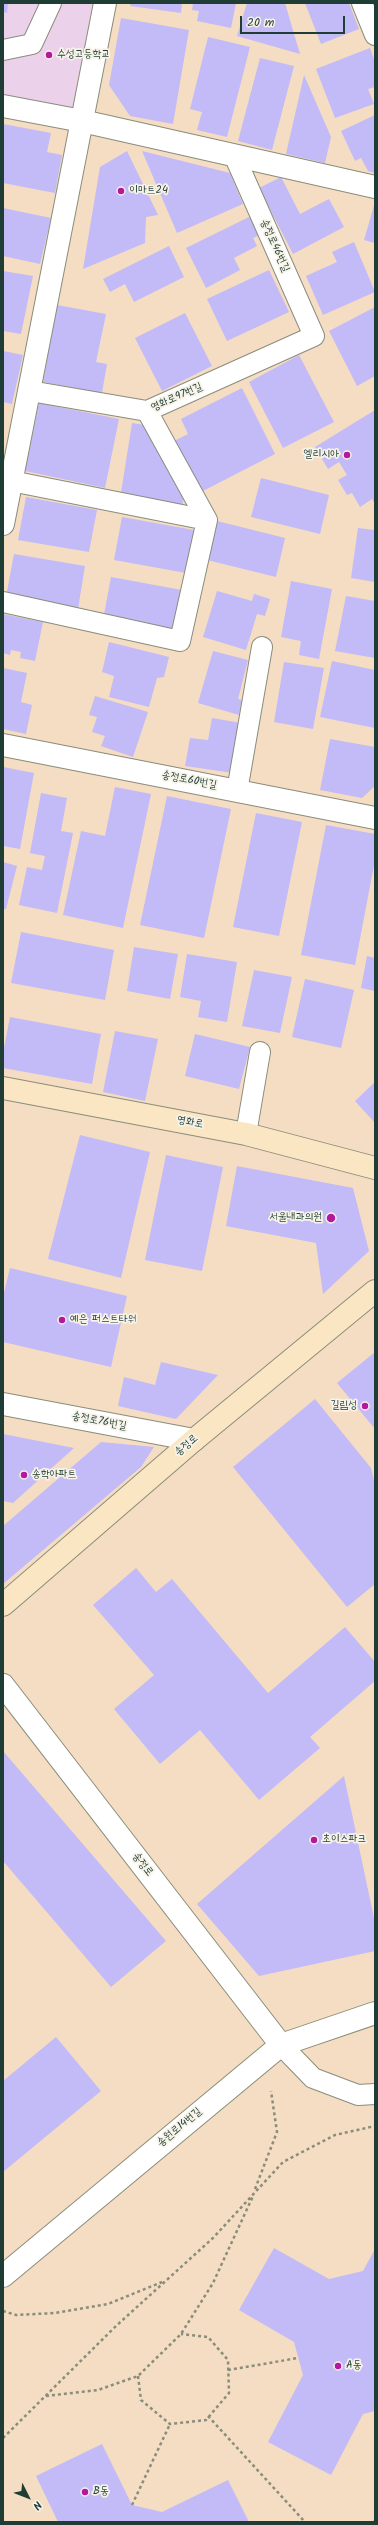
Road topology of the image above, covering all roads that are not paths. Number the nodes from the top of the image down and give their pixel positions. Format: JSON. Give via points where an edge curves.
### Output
{"nodes":[{"id":1,"x":51,"y":3,"type":"edge"},
{"id":2,"x":105,"y":3,"type":"edge"},
{"id":3,"x":362,"y":3,"type":"edge"},
{"id":4,"x":375,"y":35,"type":"edge"},
{"id":5,"x":3,"y":50,"type":"edge"},
{"id":6,"x":3,"y":106,"type":"edge"},
{"id":7,"x":82,"y":121,"type":"junction"},
{"id":8,"x":234,"y":155,"type":"junction"},
{"id":9,"x":375,"y":186,"type":"edge"},
{"id":10,"x":314,"y":336,"type":"joint"},
{"id":11,"x":30,"y":391,"type":"junction"},
{"id":12,"x":147,"y":411,"type":"junction"},
{"id":13,"x":11,"y":481,"type":"junction"},
{"id":14,"x":206,"y":520,"type":"junction"},
{"id":15,"x":3,"y":524,"type":"edge"},
{"id":16,"x":3,"y":602,"type":"edge"},
{"id":17,"x":262,"y":647,"type":"dead end"},
{"id":18,"x":3,"y":745,"type":"edge"},
{"id":19,"x":237,"y":791,"type":"junction"},
{"id":20,"x":375,"y":818,"type":"edge"},
{"id":21,"x":260,"y":1052,"type":"dead end"},
{"id":22,"x":3,"y":1088,"type":"edge"},
{"id":23,"x":246,"y":1134,"type":"junction"},
{"id":24,"x":375,"y":1168,"type":"edge"},
{"id":25,"x":375,"y":1291,"type":"edge"},
{"id":26,"x":3,"y":1404,"type":"edge"},
{"id":27,"x":194,"y":1440,"type":"junction"},
{"id":28,"x":3,"y":1605,"type":"edge"},
{"id":29,"x":3,"y":1685,"type":"edge"},
{"id":30,"x":375,"y":2013,"type":"edge"},
{"id":31,"x":281,"y":2045,"type":"junction"},
{"id":32,"x":375,"y":2094,"type":"edge"},
{"id":33,"x":3,"y":2276,"type":"edge"}],
"edges":[{"from":1,"to":5,"type":"lane","via":[[32,44]]},
{"from":2,"to":7,"type":"street"},
{"from":3,"to":4,"type":"lane"},
{"from":6,"to":7,"type":"street"},
{"from":7,"to":8,"type":"street"},
{"from":7,"to":11,"type":"street"},
{"from":8,"to":9,"type":"street"},
{"from":8,"to":10,"type":"lane","name":"송정로46번길"},
{"from":10,"to":12,"type":"lane","name":"영화로97번길"},
{"from":11,"to":12,"type":"lane","name":"영화로97번길"},
{"from":11,"to":13,"type":"street"},
{"from":12,"to":14,"type":"lane"},
{"from":13,"to":14,"type":"lane"},
{"from":13,"to":15,"type":"street"},
{"from":14,"to":16,"type":"lane","via":[[180,641]]},
{"from":17,"to":19,"type":"lane"},
{"from":18,"to":19,"type":"street","name":"송정로60번길"},
{"from":19,"to":20,"type":"street","name":"송정로60번길"},
{"from":21,"to":23,"type":"lane"},
{"from":22,"to":23,"type":"street","name":"영화로"},
{"from":23,"to":24,"type":"street","name":"영화로"},
{"from":25,"to":27,"type":"street","name":"송정로"},
{"from":26,"to":27,"type":"street","name":"송정로76번길"},
{"from":27,"to":28,"type":"street","name":"송정로"},
{"from":29,"to":31,"type":"street","name":"송정로"},
{"from":30,"to":31,"type":"street","name":"송원로14번길"},
{"from":31,"to":32,"type":"lane","via":[[313,2078],[358,2095]]},
{"from":31,"to":33,"type":"street","name":"송원로14번길"}]}
